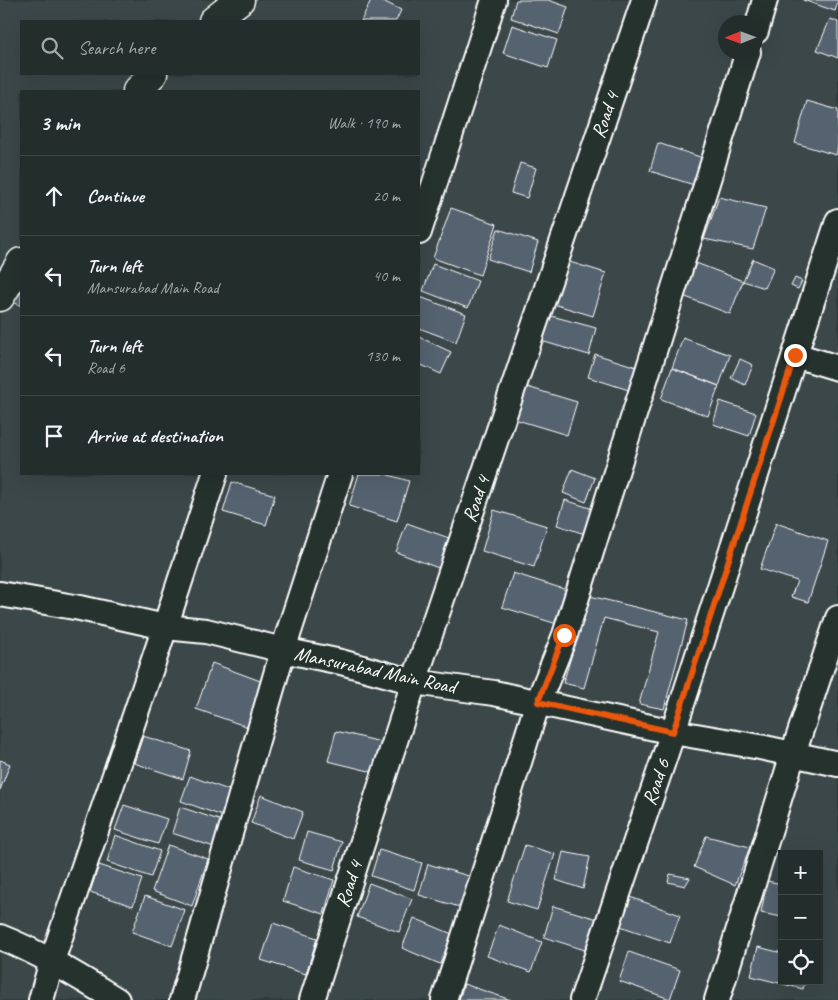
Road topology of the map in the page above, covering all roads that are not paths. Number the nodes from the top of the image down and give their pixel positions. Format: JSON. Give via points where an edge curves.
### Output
{"nodes":[{"id":1,"x":240,"y":0,"type":"edge"},
{"id":2,"x":494,"y":0,"type":"edge"},
{"id":3,"x":644,"y":0,"type":"edge"},
{"id":4,"x":766,"y":0,"type":"edge"},
{"id":5,"x":761,"y":15,"type":"edge"},
{"id":6,"x":214,"y":20,"type":"edge"},
{"id":7,"x":745,"y":60,"type":"edge"},
{"id":8,"x":153,"y":75,"type":"edge"},
{"id":9,"x":138,"y":90,"type":"edge"},
{"id":10,"x":838,"y":221,"type":"edge"},
{"id":11,"x":420,"y":229,"type":"edge"},
{"id":12,"x":20,"y":264,"type":"edge"},
{"id":13,"x":0,"y":297,"type":"edge"},
{"id":14,"x":795,"y":355,"type":"junction"},
{"id":15,"x":838,"y":368,"type":"edge"},
{"id":16,"x":215,"y":475,"type":"edge"},
{"id":17,"x":340,"y":475,"type":"edge"},
{"id":18,"x":0,"y":594,"type":"edge"},
{"id":19,"x":838,"y":618,"type":"edge"},
{"id":20,"x":165,"y":627,"type":"junction"},
{"id":21,"x":283,"y":650,"type":"junction"},
{"id":22,"x":414,"y":682,"type":"junction"},
{"id":23,"x":538,"y":702,"type":"junction"},
{"id":24,"x":673,"y":732,"type":"junction"},
{"id":25,"x":793,"y":754,"type":"junction"},
{"id":26,"x":838,"y":764,"type":"edge"},
{"id":27,"x":0,"y":937,"type":"edge"},
{"id":28,"x":52,"y":961,"type":"junction"},
{"id":29,"x":41,"y":1000,"type":"edge"},
{"id":30,"x":117,"y":1000,"type":"edge"},
{"id":31,"x":182,"y":1000,"type":"edge"},
{"id":32,"x":312,"y":1000,"type":"edge"},
{"id":33,"x":444,"y":1000,"type":"edge"},
{"id":34,"x":582,"y":1000,"type":"edge"},
{"id":35,"x":717,"y":1000,"type":"edge"}],
"edges":[{"from":1,"to":6,"type":"street"},
{"from":2,"to":11,"type":"street"},
{"from":3,"to":22,"type":"street","name":"Road 4"},
{"from":4,"to":5,"type":"street"},
{"from":7,"to":23,"type":"street","via":[[564,635]]},
{"from":8,"to":9,"type":"street"},
{"from":10,"to":14,"type":"street","name":"Road 6"},
{"from":12,"to":13,"type":"street"},
{"from":14,"to":15,"type":"street"},
{"from":14,"to":24,"type":"street","name":"Road 6"},
{"from":16,"to":20,"type":"street"},
{"from":17,"to":21,"type":"street"},
{"from":18,"to":20,"type":"street","name":"Mansurabad Main Road"},
{"from":19,"to":25,"type":"street"},
{"from":20,"to":21,"type":"street","name":"Mansurabad Main Road","via":[[206,631]]},
{"from":20,"to":28,"type":"street"},
{"from":21,"to":22,"type":"street","name":"Mansurabad Main Road"},
{"from":21,"to":31,"type":"street"},
{"from":22,"to":23,"type":"street","name":"Mansurabad Main Road"},
{"from":22,"to":32,"type":"street","name":"Road 4"},
{"from":23,"to":24,"type":"street","name":"Mansurabad Main Road"},
{"from":23,"to":33,"type":"street"},
{"from":24,"to":25,"type":"street","name":"Mansurabad Main Road"},
{"from":24,"to":34,"type":"street","name":"Road 6"},
{"from":25,"to":26,"type":"street","name":"Mansurabad Main Road"},
{"from":25,"to":35,"type":"street"},
{"from":27,"to":28,"type":"street"},
{"from":28,"to":29,"type":"street"},
{"from":28,"to":30,"type":"street"}]}
